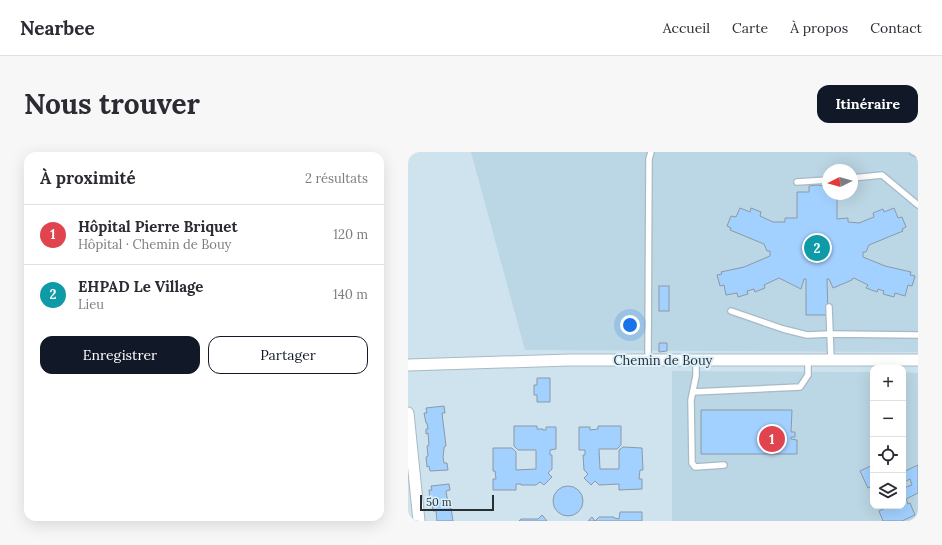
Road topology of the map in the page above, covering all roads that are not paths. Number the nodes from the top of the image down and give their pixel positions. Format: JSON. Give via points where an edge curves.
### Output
{"nodes":[{"id":1,"x":651,"y":152,"type":"edge"},
{"id":2,"x":858,"y":177,"type":"edge"},
{"id":3,"x":822,"y":180,"type":"edge"},
{"id":4,"x":797,"y":182,"type":"dead end"},
{"id":5,"x":918,"y":205,"type":"edge"},
{"id":6,"x":829,"y":307,"type":"dead end"},
{"id":7,"x":731,"y":311,"type":"dead end"},
{"id":8,"x":830,"y":334,"type":"junction"},
{"id":9,"x":918,"y":335,"type":"edge"},
{"id":10,"x":918,"y":360,"type":"edge"},
{"id":11,"x":648,"y":361,"type":"junction"},
{"id":12,"x":696,"y":361,"type":"junction"},
{"id":13,"x":808,"y":361,"type":"junction"},
{"id":14,"x":831,"y":361,"type":"junction"},
{"id":15,"x":408,"y":365,"type":"edge"},
{"id":16,"x":693,"y":392,"type":"junction"},
{"id":17,"x":408,"y":413,"type":"edge"},
{"id":18,"x":724,"y":465,"type":"dead end"},
{"id":19,"x":419,"y":521,"type":"edge"}],
"edges":[{"from":1,"to":11,"type":"lane"},
{"from":2,"to":5,"type":"lane","via":[[882,175]]},
{"from":3,"to":4,"type":"lane"},
{"from":6,"to":8,"type":"lane"},
{"from":7,"to":8,"type":"lane","via":[[807,335]]},
{"from":8,"to":9,"type":"lane"},
{"from":8,"to":14,"type":"lane"},
{"from":10,"to":14,"type":"street","name":"Chemin de Bouy"},
{"from":11,"to":12,"type":"street","name":"Chemin de Bouy"},
{"from":11,"to":15,"type":"street","name":"Chemin de Bouy","via":[[569,360]]},
{"from":12,"to":13,"type":"street","name":"Chemin de Bouy"},
{"from":12,"to":16,"type":"lane"},
{"from":13,"to":14,"type":"street","name":"Chemin de Bouy"},
{"from":13,"to":16,"type":"lane","via":[[808,375],[800,387]]},
{"from":16,"to":18,"type":"lane","via":[[692,463],[695,467]]},
{"from":17,"to":19,"type":"street"}]}
